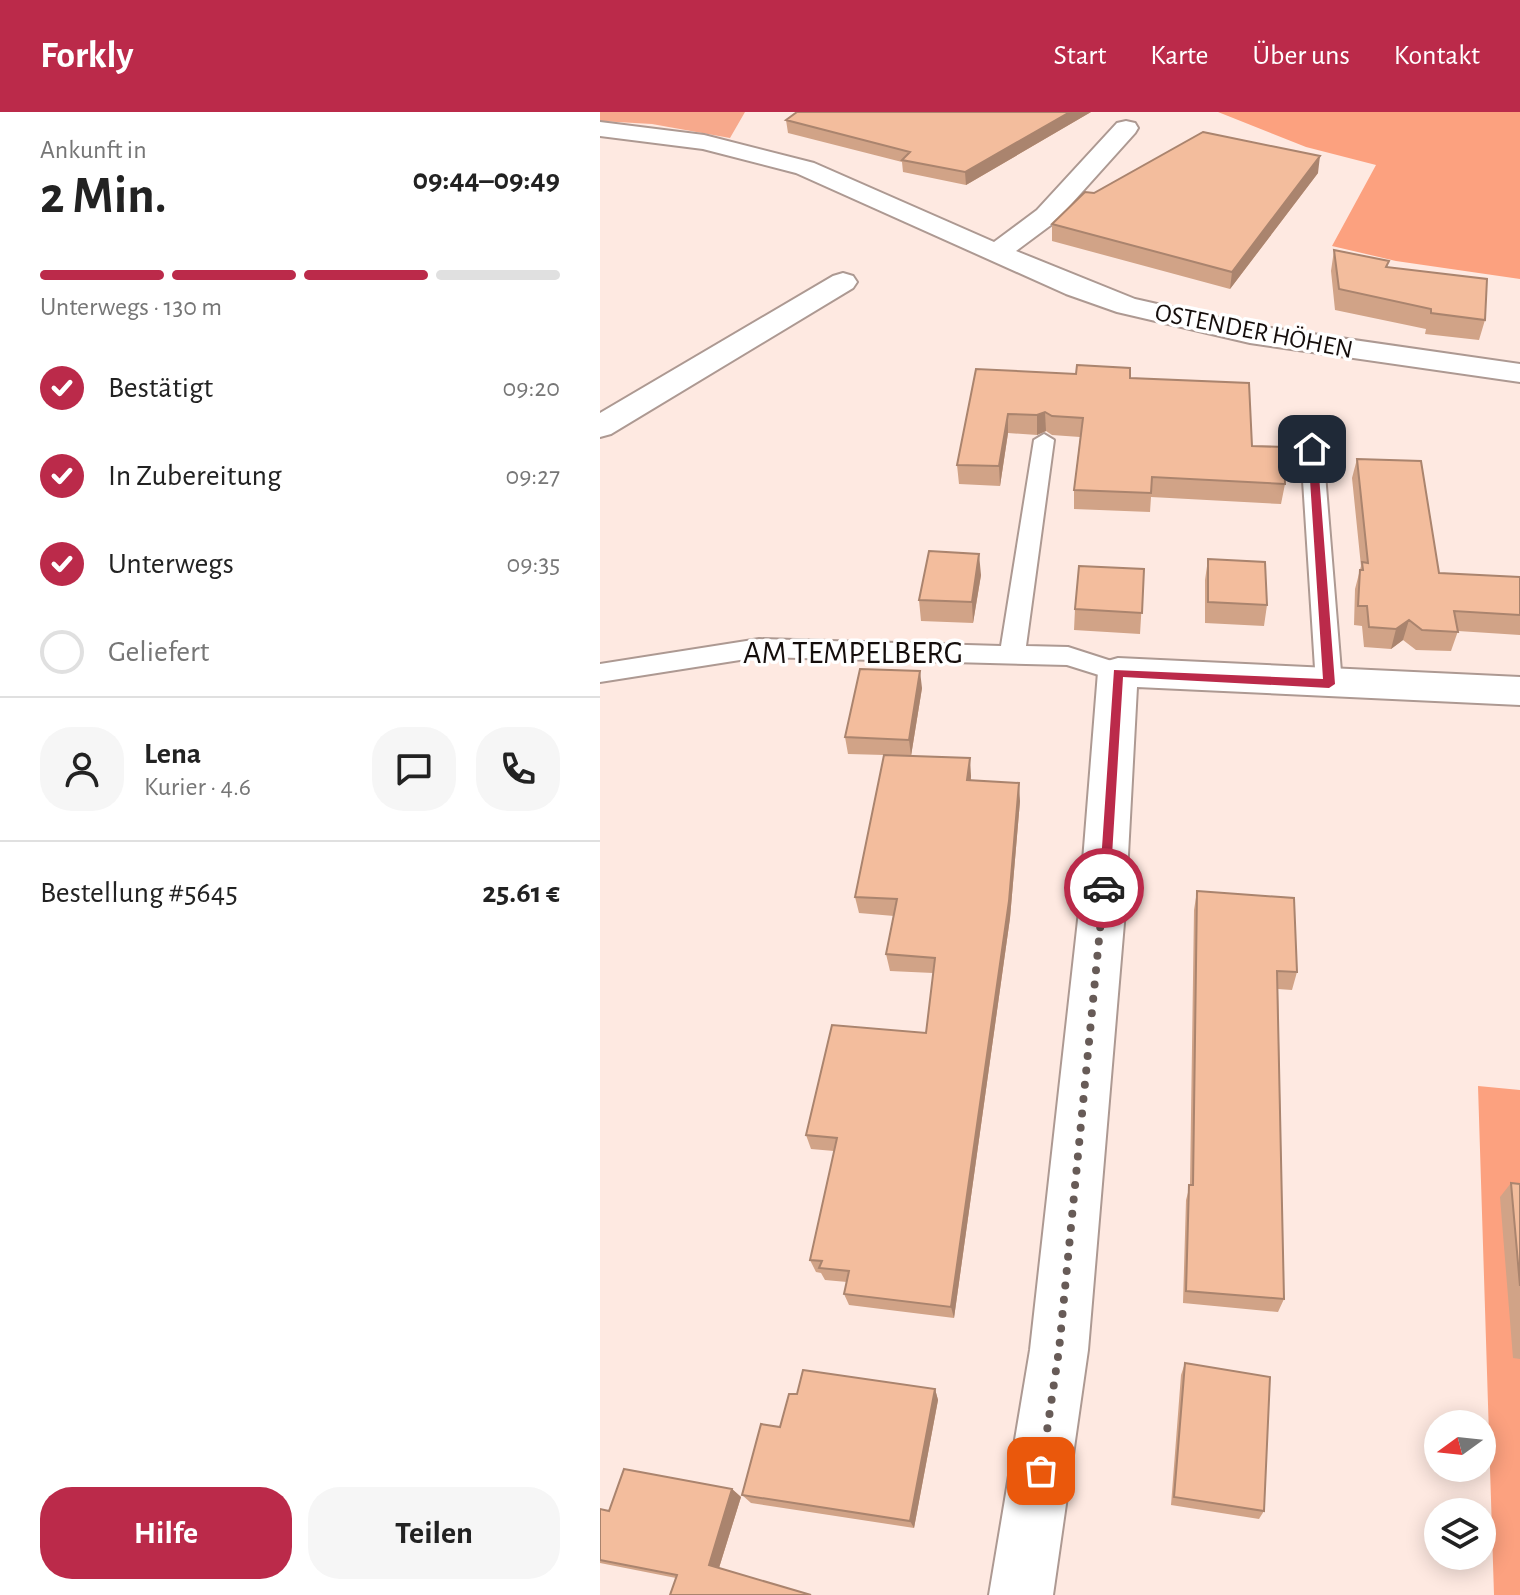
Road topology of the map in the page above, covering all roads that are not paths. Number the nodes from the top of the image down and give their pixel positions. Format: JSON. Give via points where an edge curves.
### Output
{"nodes":[{"id":1,"x":1126,"y":128,"type":"dead end"},
{"id":2,"x":607,"y":135,"type":"edge"},
{"id":3,"x":998,"y":252,"type":"junction"},
{"id":4,"x":843,"y":282,"type":"dead end"},
{"id":5,"x":1520,"y":373,"type":"edge"},
{"id":6,"x":600,"y":427,"type":"edge"},
{"id":7,"x":1044,"y":440,"type":"dead end"},
{"id":8,"x":1312,"y":449,"type":"dead end"},
{"id":9,"x":1012,"y":655,"type":"junction"},
{"id":10,"x":1118,"y":672,"type":"junction"},
{"id":11,"x":600,"y":673,"type":"edge"},
{"id":12,"x":1329,"y":684,"type":"junction"},
{"id":13,"x":1520,"y":691,"type":"edge"},
{"id":14,"x":1021,"y":1595,"type":"edge"}],
"edges":[{"from":1,"to":3,"type":"street","via":[[1046,216]]},
{"from":2,"to":3,"type":"street","name":"OSTENDER HÖHEN","via":[[704,142],[805,168]]},
{"from":3,"to":5,"type":"street","name":"OSTENDER HÖHEN","via":[[1076,288],[1170,317]]},
{"from":4,"to":6,"type":"street"},
{"from":7,"to":9,"type":"lane"},
{"from":8,"to":12,"type":"lane"},
{"from":9,"to":10,"type":"lane","name":"AM TEMPELBERG","via":[[1068,656]]},
{"from":9,"to":11,"type":"lane","name":"AM TEMPELBERG","via":[[759,648]]},
{"from":10,"to":12,"type":"street"},
{"from":10,"to":14,"type":"street","via":[[1102,911],[1059,1350]]},
{"from":12,"to":13,"type":"street"}]}
